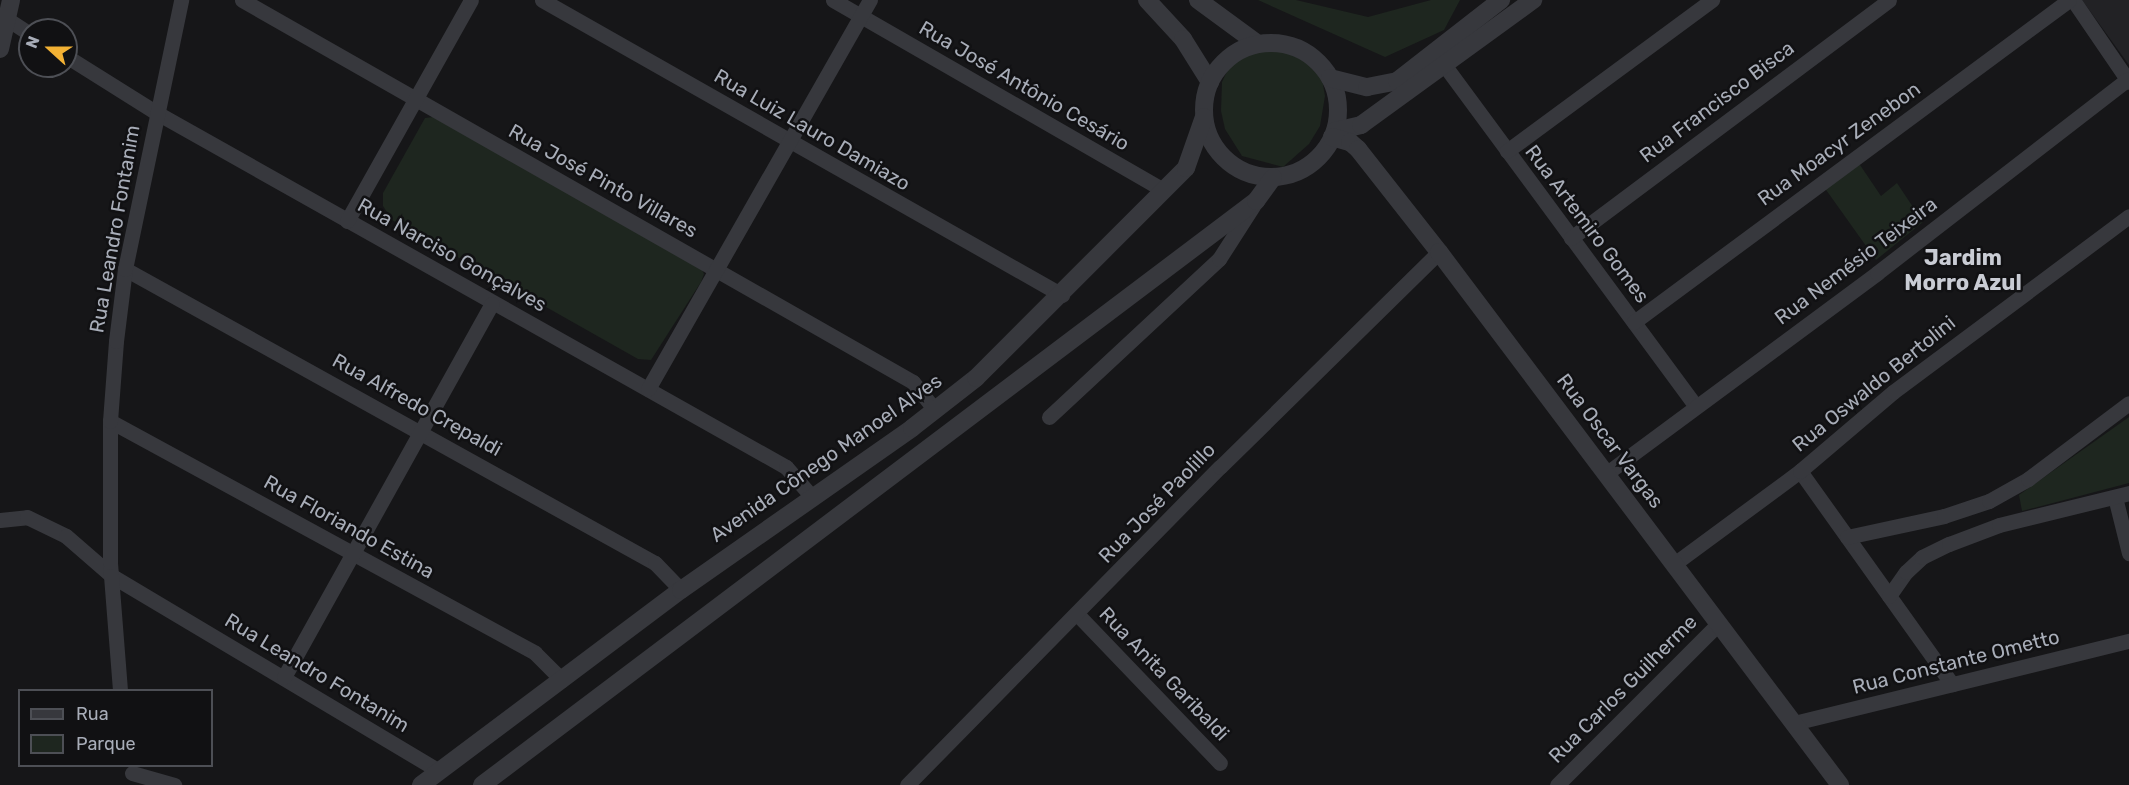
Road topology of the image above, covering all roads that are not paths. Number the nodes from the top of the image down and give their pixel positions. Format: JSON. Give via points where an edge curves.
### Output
{"nodes":[{"id":1,"x":11,"y":0,"type":"edge"},
{"id":2,"x":181,"y":0,"type":"edge"},
{"id":3,"x":242,"y":0,"type":"edge"},
{"id":4,"x":471,"y":0,"type":"edge"},
{"id":5,"x":542,"y":0,"type":"edge"},
{"id":6,"x":833,"y":0,"type":"edge"},
{"id":7,"x":870,"y":0,"type":"edge"},
{"id":8,"x":1147,"y":0,"type":"edge"},
{"id":9,"x":1198,"y":0,"type":"edge"},
{"id":10,"x":1501,"y":0,"type":"edge"},
{"id":11,"x":1533,"y":0,"type":"edge"},
{"id":12,"x":1712,"y":0,"type":"edge"},
{"id":13,"x":1889,"y":0,"type":"edge"},
{"id":14,"x":2071,"y":0,"type":"edge"},
{"id":15,"x":860,"y":16,"type":"junction"},
{"id":16,"x":7,"y":19,"type":"junction"},
{"id":17,"x":18,"y":26,"type":"edge"},
{"id":18,"x":1258,"y":44,"type":"junction"},
{"id":19,"x":0,"y":49,"type":"edge"},
{"id":20,"x":78,"y":64,"type":"edge"},
{"id":21,"x":1445,"y":66,"type":"junction"},
{"id":22,"x":1330,"y":78,"type":"junction"},
{"id":23,"x":2128,"y":81,"type":"edge"},
{"id":24,"x":1210,"y":82,"type":"junction"},
{"id":25,"x":414,"y":99,"type":"junction"},
{"id":26,"x":157,"y":113,"type":"junction"},
{"id":27,"x":1204,"y":117,"type":"junction"},
{"id":28,"x":1334,"y":134,"type":"junction"},
{"id":29,"x":788,"y":140,"type":"junction"},
{"id":30,"x":1507,"y":151,"type":"junction"},
{"id":31,"x":1274,"y":177,"type":"junction"},
{"id":32,"x":1164,"y":190,"type":"junction"},
{"id":33,"x":1256,"y":201,"type":"junction"},
{"id":34,"x":2129,"y":216,"type":"edge"},
{"id":35,"x":347,"y":221,"type":"junction"},
{"id":36,"x":1571,"y":238,"type":"junction"},
{"id":37,"x":1439,"y":252,"type":"junction"},
{"id":38,"x":718,"y":268,"type":"junction"},
{"id":39,"x":125,"y":269,"type":"junction"},
{"id":40,"x":1062,"y":295,"type":"junction"},
{"id":41,"x":492,"y":304,"type":"junction"},
{"id":42,"x":1634,"y":322,"type":"junction"},
{"id":43,"x":648,"y":389,"type":"junction"},
{"id":44,"x":2129,"y":403,"type":"edge"},
{"id":45,"x":1696,"y":407,"type":"junction"},
{"id":46,"x":935,"y":410,"type":"junction"},
{"id":47,"x":1049,"y":417,"type":"dead end"},
{"id":48,"x":110,"y":421,"type":"junction"},
{"id":49,"x":423,"y":431,"type":"junction"},
{"id":50,"x":1800,"y":471,"type":"junction"},
{"id":51,"x":1607,"y":473,"type":"junction"},
{"id":52,"x":2122,"y":495,"type":"edge"},
{"id":53,"x":812,"y":496,"type":"junction"},
{"id":54,"x":1989,"y":501,"type":"junction"},
{"id":55,"x":0,"y":520,"type":"edge"},
{"id":56,"x":1999,"y":525,"type":"junction"},
{"id":57,"x":1847,"y":537,"type":"junction"},
{"id":58,"x":354,"y":553,"type":"junction"},
{"id":59,"x":2129,"y":553,"type":"edge"},
{"id":60,"x":1674,"y":564,"type":"junction"},
{"id":61,"x":112,"y":576,"type":"junction"},
{"id":62,"x":681,"y":590,"type":"junction"},
{"id":63,"x":1890,"y":596,"type":"junction"},
{"id":64,"x":1078,"y":615,"type":"junction"},
{"id":65,"x":1719,"y":623,"type":"junction"},
{"id":66,"x":2129,"y":641,"type":"edge"},
{"id":67,"x":284,"y":677,"type":"junction"},
{"id":68,"x":562,"y":680,"type":"junction"},
{"id":69,"x":1952,"y":684,"type":"junction"},
{"id":70,"x":120,"y":689,"type":"edge"},
{"id":71,"x":1794,"y":723,"type":"junction"},
{"id":72,"x":1220,"y":763,"type":"dead end"},
{"id":73,"x":439,"y":771,"type":"junction"},
{"id":74,"x":132,"y":774,"type":"edge"},
{"id":75,"x":174,"y":785,"type":"edge"},
{"id":76,"x":421,"y":785,"type":"edge"},
{"id":77,"x":482,"y":785,"type":"edge"},
{"id":78,"x":907,"y":785,"type":"edge"},
{"id":79,"x":1557,"y":785,"type":"edge"},
{"id":80,"x":1840,"y":785,"type":"edge"}],
"edges":[{"from":1,"to":16,"type":"street"},
{"from":2,"to":26,"type":"street","name":"Rua Leandro Fontanim"},
{"from":3,"to":25,"type":"street","name":"Rua José Pinto Villares"},
{"from":4,"to":25,"type":"street"},
{"from":5,"to":29,"type":"street","name":"Rua Luiz Lauro Damiazo"},
{"from":6,"to":15,"type":"street","name":"Rua José Antônio Cesário"},
{"from":7,"to":15,"type":"street"},
{"from":8,"to":24,"type":"street","via":[[1183,39]]},
{"from":9,"to":18,"type":"street"},
{"from":10,"to":22,"type":"street","via":[[1397,81],[1366,87]]},
{"from":11,"to":21,"type":"street"},
{"from":12,"to":30,"type":"street"},
{"from":13,"to":36,"type":"street","name":"Rua Francisco Bisca"},
{"from":14,"to":23,"type":"street"},
{"from":14,"to":42,"type":"street","name":"Rua Moacyr Zenebon"},
{"from":15,"to":29,"type":"street"},
{"from":15,"to":32,"type":"street","name":"Rua José Antônio Cesário"},
{"from":16,"to":17,"type":"street"},
{"from":16,"to":19,"type":"street"},
{"from":18,"to":22,"type":"street","via":[[1279,43],[1300,49],[1318,61]]},
{"from":18,"to":24,"type":"street","via":[[1238,51],[1221,64]]},
{"from":20,"to":26,"type":"street","name":"Rua Narciso Gonçalves"},
{"from":21,"to":28,"type":"street","via":[[1361,125]]},
{"from":21,"to":30,"type":"street","name":"Rua Artemiro Gomes"},
{"from":22,"to":28,"type":"street","via":[[1337,104]]},
{"from":23,"to":45,"type":"street","name":"Rua Nemésio Teixeira"},
{"from":24,"to":27,"type":"street"},
{"from":25,"to":35,"type":"street"},
{"from":25,"to":38,"type":"street","name":"Rua José Pinto Villares"},
{"from":26,"to":35,"type":"street","name":"Rua Narciso Gonçalves"},
{"from":26,"to":39,"type":"street","name":"Rua Leandro Fontanim"},
{"from":27,"to":31,"type":"street","via":[[1209,137],[1235,167]]},
{"from":27,"to":32,"type":"street","name":"Avenida Cônego Manoel Alves","via":[[1186,168]]},
{"from":28,"to":31,"type":"street","via":[[1309,166]]},
{"from":28,"to":37,"type":"street","name":"Rua Oscar Vargas","via":[[1358,149]]},
{"from":29,"to":38,"type":"street"},
{"from":29,"to":40,"type":"street","name":"Rua Luiz Lauro Damiazo"},
{"from":30,"to":36,"type":"street","name":"Rua Artemiro Gomes"},
{"from":31,"to":33,"type":"street"},
{"from":32,"to":40,"type":"street","name":"Avenida Cônego Manoel Alves"},
{"from":33,"to":47,"type":"street","via":[[1219,259]]},
{"from":33,"to":77,"type":"street"},
{"from":34,"to":50,"type":"street","name":"Rua Oswaldo Bertolini","via":[[1893,392]]},
{"from":35,"to":41,"type":"street","name":"Rua Narciso Gonçalves"},
{"from":36,"to":42,"type":"street","name":"Rua Artemiro Gomes"},
{"from":37,"to":51,"type":"street","name":"Rua Oscar Vargas"},
{"from":37,"to":64,"type":"street","name":"Rua José Paolillo","via":[[1220,467]]},
{"from":38,"to":43,"type":"street"},
{"from":38,"to":46,"type":"street","name":"Rua José Pinto Villares","via":[[913,382]]},
{"from":39,"to":48,"type":"street","name":"Rua Leandro Fontanim"},
{"from":39,"to":49,"type":"street","name":"Rua Alfredo Crepaldi"},
{"from":40,"to":46,"type":"street","name":"Avenida Cônego Manoel Alves","via":[[976,378]]},
{"from":41,"to":43,"type":"street","name":"Rua Narciso Gonçalves"},
{"from":41,"to":49,"type":"street"},
{"from":42,"to":45,"type":"street","name":"Rua Artemiro Gomes"},
{"from":43,"to":53,"type":"street","name":"Rua Narciso Gonçalves","via":[[786,467]]},
{"from":44,"to":54,"type":"street","via":[[2028,479]]},
{"from":45,"to":51,"type":"street","name":"Rua Nemésio Teixeira"},
{"from":46,"to":53,"type":"street","name":"Avenida Cônego Manoel Alves"},
{"from":48,"to":58,"type":"street","name":"Rua Floriando Estina"},
{"from":48,"to":61,"type":"street","name":"Rua Leandro Fontanim"},
{"from":49,"to":58,"type":"street"},
{"from":49,"to":62,"type":"street","name":"Rua Alfredo Crepaldi","via":[[656,563]]},
{"from":50,"to":57,"type":"street"},
{"from":50,"to":60,"type":"street","name":"Rua Oswaldo Bertolini"},
{"from":51,"to":60,"type":"street","name":"Rua Oscar Vargas"},
{"from":52,"to":56,"type":"street"},
{"from":52,"to":59,"type":"street"},
{"from":53,"to":62,"type":"street","name":"Avenida Cônego Manoel Alves"},
{"from":54,"to":56,"type":"street"},
{"from":54,"to":57,"type":"street","via":[[1944,516]]},
{"from":55,"to":61,"type":"street","name":"Rua Leandro Fontanim","via":[[27,517],[66,536]]},
{"from":56,"to":63,"type":"street","via":[[1922,557]]},
{"from":57,"to":63,"type":"street"},
{"from":58,"to":67,"type":"street"},
{"from":58,"to":68,"type":"street","name":"Rua Floriando Estina","via":[[535,653]]},
{"from":60,"to":65,"type":"street","name":"Rua Oscar Vargas"},
{"from":61,"to":67,"type":"street","name":"Rua Leandro Fontanim"},
{"from":61,"to":70,"type":"street","name":"Rua Leandro Fontanim"},
{"from":62,"to":68,"type":"street","name":"Avenida Cônego Manoel Alves"},
{"from":63,"to":69,"type":"street"},
{"from":64,"to":72,"type":"street","name":"Rua Anita Garibaldi"},
{"from":64,"to":78,"type":"street","name":"Rua José Paolillo"},
{"from":65,"to":71,"type":"street","name":"Rua Oscar Vargas"},
{"from":65,"to":79,"type":"street","name":"Rua Carlos Guilherme"},
{"from":66,"to":69,"type":"street","name":"Rua Constante Ometto"},
{"from":67,"to":73,"type":"street","name":"Rua Leandro Fontanim"},
{"from":68,"to":73,"type":"street","name":"Avenida Cônego Manoel Alves"},
{"from":69,"to":71,"type":"street","name":"Rua Constante Ometto"},
{"from":71,"to":80,"type":"street","name":"Rua Oscar Vargas"},
{"from":73,"to":76,"type":"street","name":"Avenida Cônego Manoel Alves"},
{"from":74,"to":75,"type":"street"}]}
